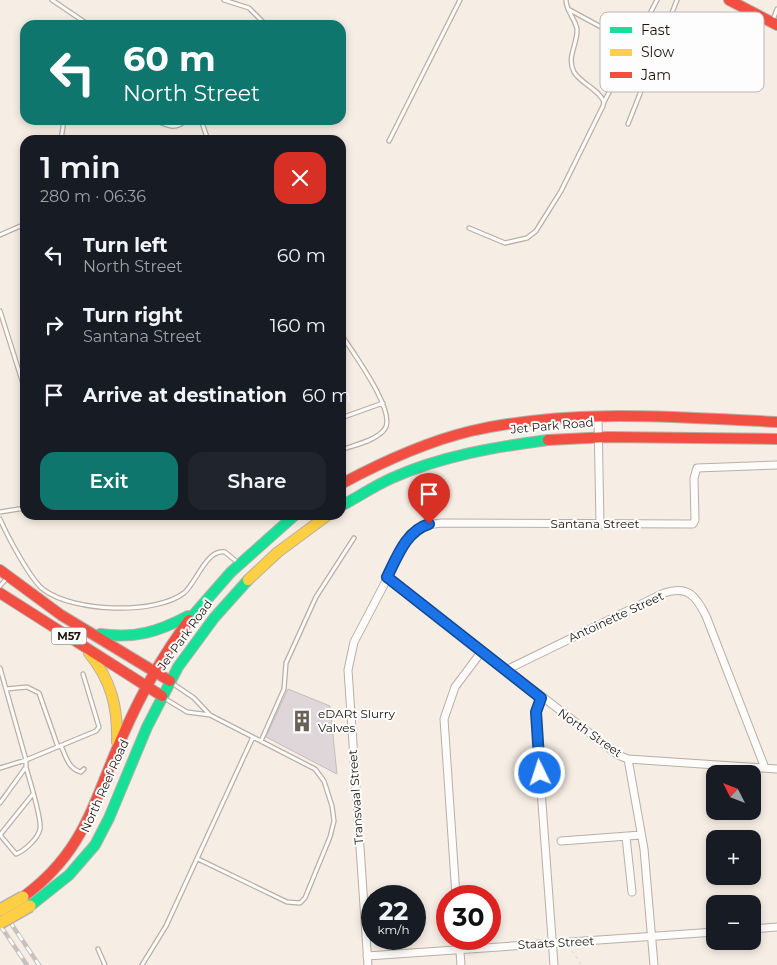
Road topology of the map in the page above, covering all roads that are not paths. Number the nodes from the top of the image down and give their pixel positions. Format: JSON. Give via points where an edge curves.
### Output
{"nodes":[{"id":1,"x":52,"y":0,"type":"edge"},
{"id":2,"x":224,"y":0,"type":"edge"},
{"id":3,"x":460,"y":0,"type":"edge"},
{"id":4,"x":566,"y":0,"type":"edge"},
{"id":5,"x":657,"y":0,"type":"edge"},
{"id":6,"x":677,"y":0,"type":"edge"},
{"id":7,"x":729,"y":0,"type":"edge"},
{"id":8,"x":567,"y":8,"type":"junction"},
{"id":9,"x":777,"y":9,"type":"edge"},
{"id":10,"x":651,"y":12,"type":"edge"},
{"id":11,"x":671,"y":12,"type":"edge"},
{"id":12,"x":752,"y":12,"type":"edge"},
{"id":13,"x":80,"y":20,"type":"edge"},
{"id":14,"x":261,"y":20,"type":"edge"},
{"id":15,"x":775,"y":24,"type":"edge"},
{"id":16,"x":600,"y":26,"type":"edge"},
{"id":17,"x":609,"y":92,"type":"edge"},
{"id":18,"x":640,"y":92,"type":"edge"},
{"id":19,"x":604,"y":102,"type":"junction"},
{"id":20,"x":628,"y":124,"type":"dead end"},
{"id":21,"x":166,"y":125,"type":"edge"},
{"id":22,"x":180,"y":125,"type":"edge"},
{"id":23,"x":389,"y":141,"type":"dead end"},
{"id":24,"x":20,"y":226,"type":"edge"},
{"id":25,"x":469,"y":228,"type":"dead end"},
{"id":26,"x":0,"y":235,"type":"edge"},
{"id":27,"x":0,"y":311,"type":"edge"},
{"id":28,"x":346,"y":342,"type":"edge"},
{"id":29,"x":20,"y":374,"type":"edge"},
{"id":30,"x":384,"y":403,"type":"junction"},
{"id":31,"x":346,"y":416,"type":"edge"},
{"id":32,"x":598,"y":417,"type":"junction"},
{"id":33,"x":777,"y":422,"type":"edge"},
{"id":34,"x":599,"y":436,"type":"junction"},
{"id":35,"x":777,"y":439,"type":"edge"},
{"id":36,"x":346,"y":448,"type":"edge"},
{"id":37,"x":777,"y":465,"type":"edge"},
{"id":38,"x":346,"y":482,"type":"edge"},
{"id":39,"x":346,"y":503,"type":"edge"},
{"id":40,"x":20,"y":509,"type":"edge"},
{"id":41,"x":0,"y":512,"type":"edge"},
{"id":42,"x":0,"y":519,"type":"edge"},
{"id":43,"x":289,"y":520,"type":"edge"},
{"id":44,"x":320,"y":520,"type":"edge"},
{"id":45,"x":600,"y":525,"type":"junction"},
{"id":46,"x":354,"y":538,"type":"dead end"},
{"id":47,"x":239,"y":564,"type":"junction"},
{"id":48,"x":387,"y":577,"type":"junction"},
{"id":49,"x":2,"y":578,"type":"edge"},
{"id":50,"x":0,"y":593,"type":"edge"},
{"id":51,"x":192,"y":614,"type":"junction"},
{"id":52,"x":93,"y":633,"type":"junction"},
{"id":53,"x":84,"y":646,"type":"junction"},
{"id":54,"x":482,"y":651,"type":"junction"},
{"id":55,"x":0,"y":668,"type":"edge"},
{"id":56,"x":506,"y":670,"type":"junction"},
{"id":57,"x":154,"y":671,"type":"junction"},
{"id":58,"x":83,"y":674,"type":"dead end"},
{"id":59,"x":170,"y":681,"type":"junction"},
{"id":60,"x":146,"y":685,"type":"junction"},
{"id":61,"x":6,"y":689,"type":"junction"},
{"id":62,"x":162,"y":696,"type":"junction"},
{"id":63,"x":541,"y":698,"type":"junction"},
{"id":64,"x":210,"y":715,"type":"junction"},
{"id":65,"x":253,"y":737,"type":"junction"},
{"id":66,"x":261,"y":741,"type":"junction"},
{"id":67,"x":59,"y":746,"type":"junction"},
{"id":68,"x":116,"y":749,"type":"junction"},
{"id":69,"x":628,"y":759,"type":"junction"},
{"id":70,"x":26,"y":760,"type":"junction"},
{"id":71,"x":26,"y":766,"type":"junction"},
{"id":72,"x":0,"y":768,"type":"edge"},
{"id":73,"x":765,"y":768,"type":"junction"},
{"id":74,"x":84,"y":769,"type":"dead end"},
{"id":75,"x":777,"y":769,"type":"edge"},
{"id":76,"x":33,"y":794,"type":"junction"},
{"id":77,"x":0,"y":803,"type":"edge"},
{"id":78,"x":641,"y":835,"type":"junction"},
{"id":79,"x":626,"y":837,"type":"junction"},
{"id":80,"x":561,"y":841,"type":"dead end"},
{"id":81,"x":198,"y":859,"type":"junction"},
{"id":82,"x":455,"y":885,"type":"edge"},
{"id":83,"x":632,"y":892,"type":"dead end"},
{"id":84,"x":27,"y":902,"type":"junction"},
{"id":85,"x":0,"y":910,"type":"edge"},
{"id":86,"x":0,"y":923,"type":"edge"},
{"id":87,"x":777,"y":927,"type":"edge"},
{"id":88,"x":761,"y":928,"type":"edge"},
{"id":89,"x":706,"y":933,"type":"edge"},
{"id":90,"x":652,"y":937,"type":"junction"},
{"id":91,"x":552,"y":942,"type":"junction"},
{"id":92,"x":501,"y":945,"type":"edge"},
{"id":93,"x":98,"y":949,"type":"dead end"},
{"id":94,"x":436,"y":950,"type":"edge"},
{"id":95,"x":459,"y":950,"type":"edge"},
{"id":96,"x":367,"y":956,"type":"junction"},
{"id":97,"x":105,"y":965,"type":"edge"},
{"id":98,"x":142,"y":965,"type":"edge"},
{"id":99,"x":368,"y":965,"type":"edge"},
{"id":100,"x":461,"y":965,"type":"edge"},
{"id":101,"x":554,"y":965,"type":"edge"},
{"id":102,"x":654,"y":965,"type":"edge"}],
"edges":[{"from":1,"to":13,"type":"lane"},
{"from":2,"to":14,"type":"lane","via":[[249,8]]},
{"from":3,"to":23,"type":"lane"},
{"from":4,"to":8,"type":"lane"},
{"from":5,"to":10,"type":"lane"},
{"from":6,"to":11,"type":"lane"},
{"from":7,"to":12,"type":"main road"},
{"from":8,"to":16,"type":"lane"},
{"from":8,"to":19,"type":"lane","via":[[576,28],[571,63],[575,73],[599,93]]},
{"from":9,"to":15,"type":"lane"},
{"from":17,"to":19,"type":"lane"},
{"from":18,"to":20,"type":"lane"},
{"from":19,"to":25,"type":"lane","via":[[561,191],[536,231],[527,238],[505,243]]},
{"from":21,"to":22,"type":"lane","via":[[173,128]]},
{"from":24,"to":26,"type":"lane"},
{"from":27,"to":29,"type":"lane"},
{"from":28,"to":30,"type":"lane"},
{"from":30,"to":31,"type":"lane"},
{"from":30,"to":36,"type":"lane","via":[[388,421],[385,429]]},
{"from":32,"to":33,"type":"main road","name":"Jet Park Road"},
{"from":32,"to":34,"type":"street"},
{"from":32,"to":38,"type":"main road","name":"Jet Park Road","via":[[514,423],[471,431],[397,457]]},
{"from":34,"to":35,"type":"main road","name":"Jet Park Road"},
{"from":34,"to":39,"type":"main road","name":"Jet Park Road","via":[[501,444],[451,457],[402,475]]},
{"from":34,"to":45,"type":"street"},
{"from":37,"to":45,"type":"street","name":"Santana Street","via":[[697,468],[694,478],[695,520],[692,524]]},
{"from":40,"to":41,"type":"lane"},
{"from":42,"to":47,"type":"lane","via":[[43,589],[79,604],[102,607],[165,604],[188,589],[210,557],[219,551],[228,553]]},
{"from":43,"to":47,"type":"main road","name":"Jet Park Road"},
{"from":44,"to":59,"type":"main road","name":"Jet Park Road","via":[[258,569],[219,610]]},
{"from":45,"to":48,"type":"street","name":"Santana Street","via":[[429,524],[416,530],[408,539]]},
{"from":46,"to":66,"type":"lane","via":[[312,606],[286,663],[284,689]]},
{"from":47,"to":51,"type":"main road","name":"Jet Park Road"},
{"from":48,"to":54,"type":"street","name":"North Street"},
{"from":48,"to":96,"type":"street","name":"Transvaal Street","via":[[354,642],[348,670]]},
{"from":49,"to":52,"type":"main road","name":"Jet Park Road","number":"M57"},
{"from":50,"to":53,"type":"main road","number":"M57"},
{"from":51,"to":52,"type":"main road","via":[[146,636],[125,638]]},
{"from":51,"to":57,"type":"main road","name":"Jet Park Road"},
{"from":52,"to":57,"type":"main road","name":"Jet Park Road","number":"M57"},
{"from":53,"to":60,"type":"main road","number":"M57"},
{"from":53,"to":68,"type":"main road","via":[[106,676],[114,695],[118,720]]},
{"from":54,"to":56,"type":"street","name":"North Street"},
{"from":54,"to":82,"type":"street","via":[[455,687],[444,719]]},
{"from":55,"to":61,"type":"lane"},
{"from":56,"to":63,"type":"street","name":"North Street"},
{"from":56,"to":73,"type":"street","name":"Antoinette Street","via":[[673,590],[684,591],[698,601],[706,616]]},
{"from":57,"to":59,"type":"main road","name":"Jet Park Road","number":"M57"},
{"from":57,"to":60,"type":"main road","name":"North Reef Road"},
{"from":58,"to":67,"type":"lane","via":[[99,727],[87,736]]},
{"from":59,"to":62,"type":"main road","name":"North Reef Road"},
{"from":59,"to":64,"type":"lane","via":[[194,698]]},
{"from":60,"to":62,"type":"main road","number":"M57"},
{"from":60,"to":68,"type":"main road","name":"North Reef Road"},
{"from":61,"to":67,"type":"lane","via":[[27,688],[39,693]]},
{"from":61,"to":70,"type":"lane"},
{"from":62,"to":64,"type":"lane","via":[[187,712]]},
{"from":62,"to":84,"type":"main road","name":"North Reef Road","via":[[90,852],[60,883]]},
{"from":63,"to":69,"type":"street","name":"North Street","via":[[613,753]]},
{"from":63,"to":91,"type":"street","via":[[536,712],[537,736]]},
{"from":64,"to":65,"type":"lane"},
{"from":65,"to":66,"type":"lane"},
{"from":65,"to":81,"type":"lane"},
{"from":66,"to":81,"type":"lane","via":[[315,769],[324,781],[332,806],[334,827],[305,898],[300,903],[291,904]]},
{"from":67,"to":70,"type":"lane"},
{"from":67,"to":74,"type":"lane","via":[[70,766],[81,772]]},
{"from":68,"to":84,"type":"main road","name":"North Reef Road","via":[[82,832],[69,855]]},
{"from":69,"to":73,"type":"street","name":"North Street"},
{"from":69,"to":78,"type":"street"},
{"from":70,"to":71,"type":"lane"},
{"from":70,"to":72,"type":"lane"},
{"from":71,"to":76,"type":"lane"},
{"from":71,"to":77,"type":"lane"},
{"from":73,"to":75,"type":"street","name":"North Street"},
{"from":76,"to":76,"type":"lane","via":[[0,835],[16,854],[37,836],[40,828]]},
{"from":78,"to":79,"type":"street"},
{"from":78,"to":90,"type":"street"},
{"from":79,"to":80,"type":"street"},
{"from":79,"to":83,"type":"street"},
{"from":81,"to":98,"type":"lane","via":[[166,926]]},
{"from":84,"to":85,"type":"main road","name":"North Reef Road","bridge":true},
{"from":84,"to":86,"type":"main road","name":"North Reef Road","bridge":true},
{"from":87,"to":88,"type":"street"},
{"from":89,"to":90,"type":"street","name":"Staats Street"},
{"from":90,"to":91,"type":"street","name":"Staats Street"},
{"from":90,"to":102,"type":"street"},
{"from":91,"to":92,"type":"street","name":"Staats Street"},
{"from":91,"to":101,"type":"street"},
{"from":93,"to":97,"type":"lane"},
{"from":94,"to":96,"type":"street","name":"Staats Street"},
{"from":95,"to":100,"type":"street"},
{"from":96,"to":99,"type":"street","name":"Transvaal Street"}]}
